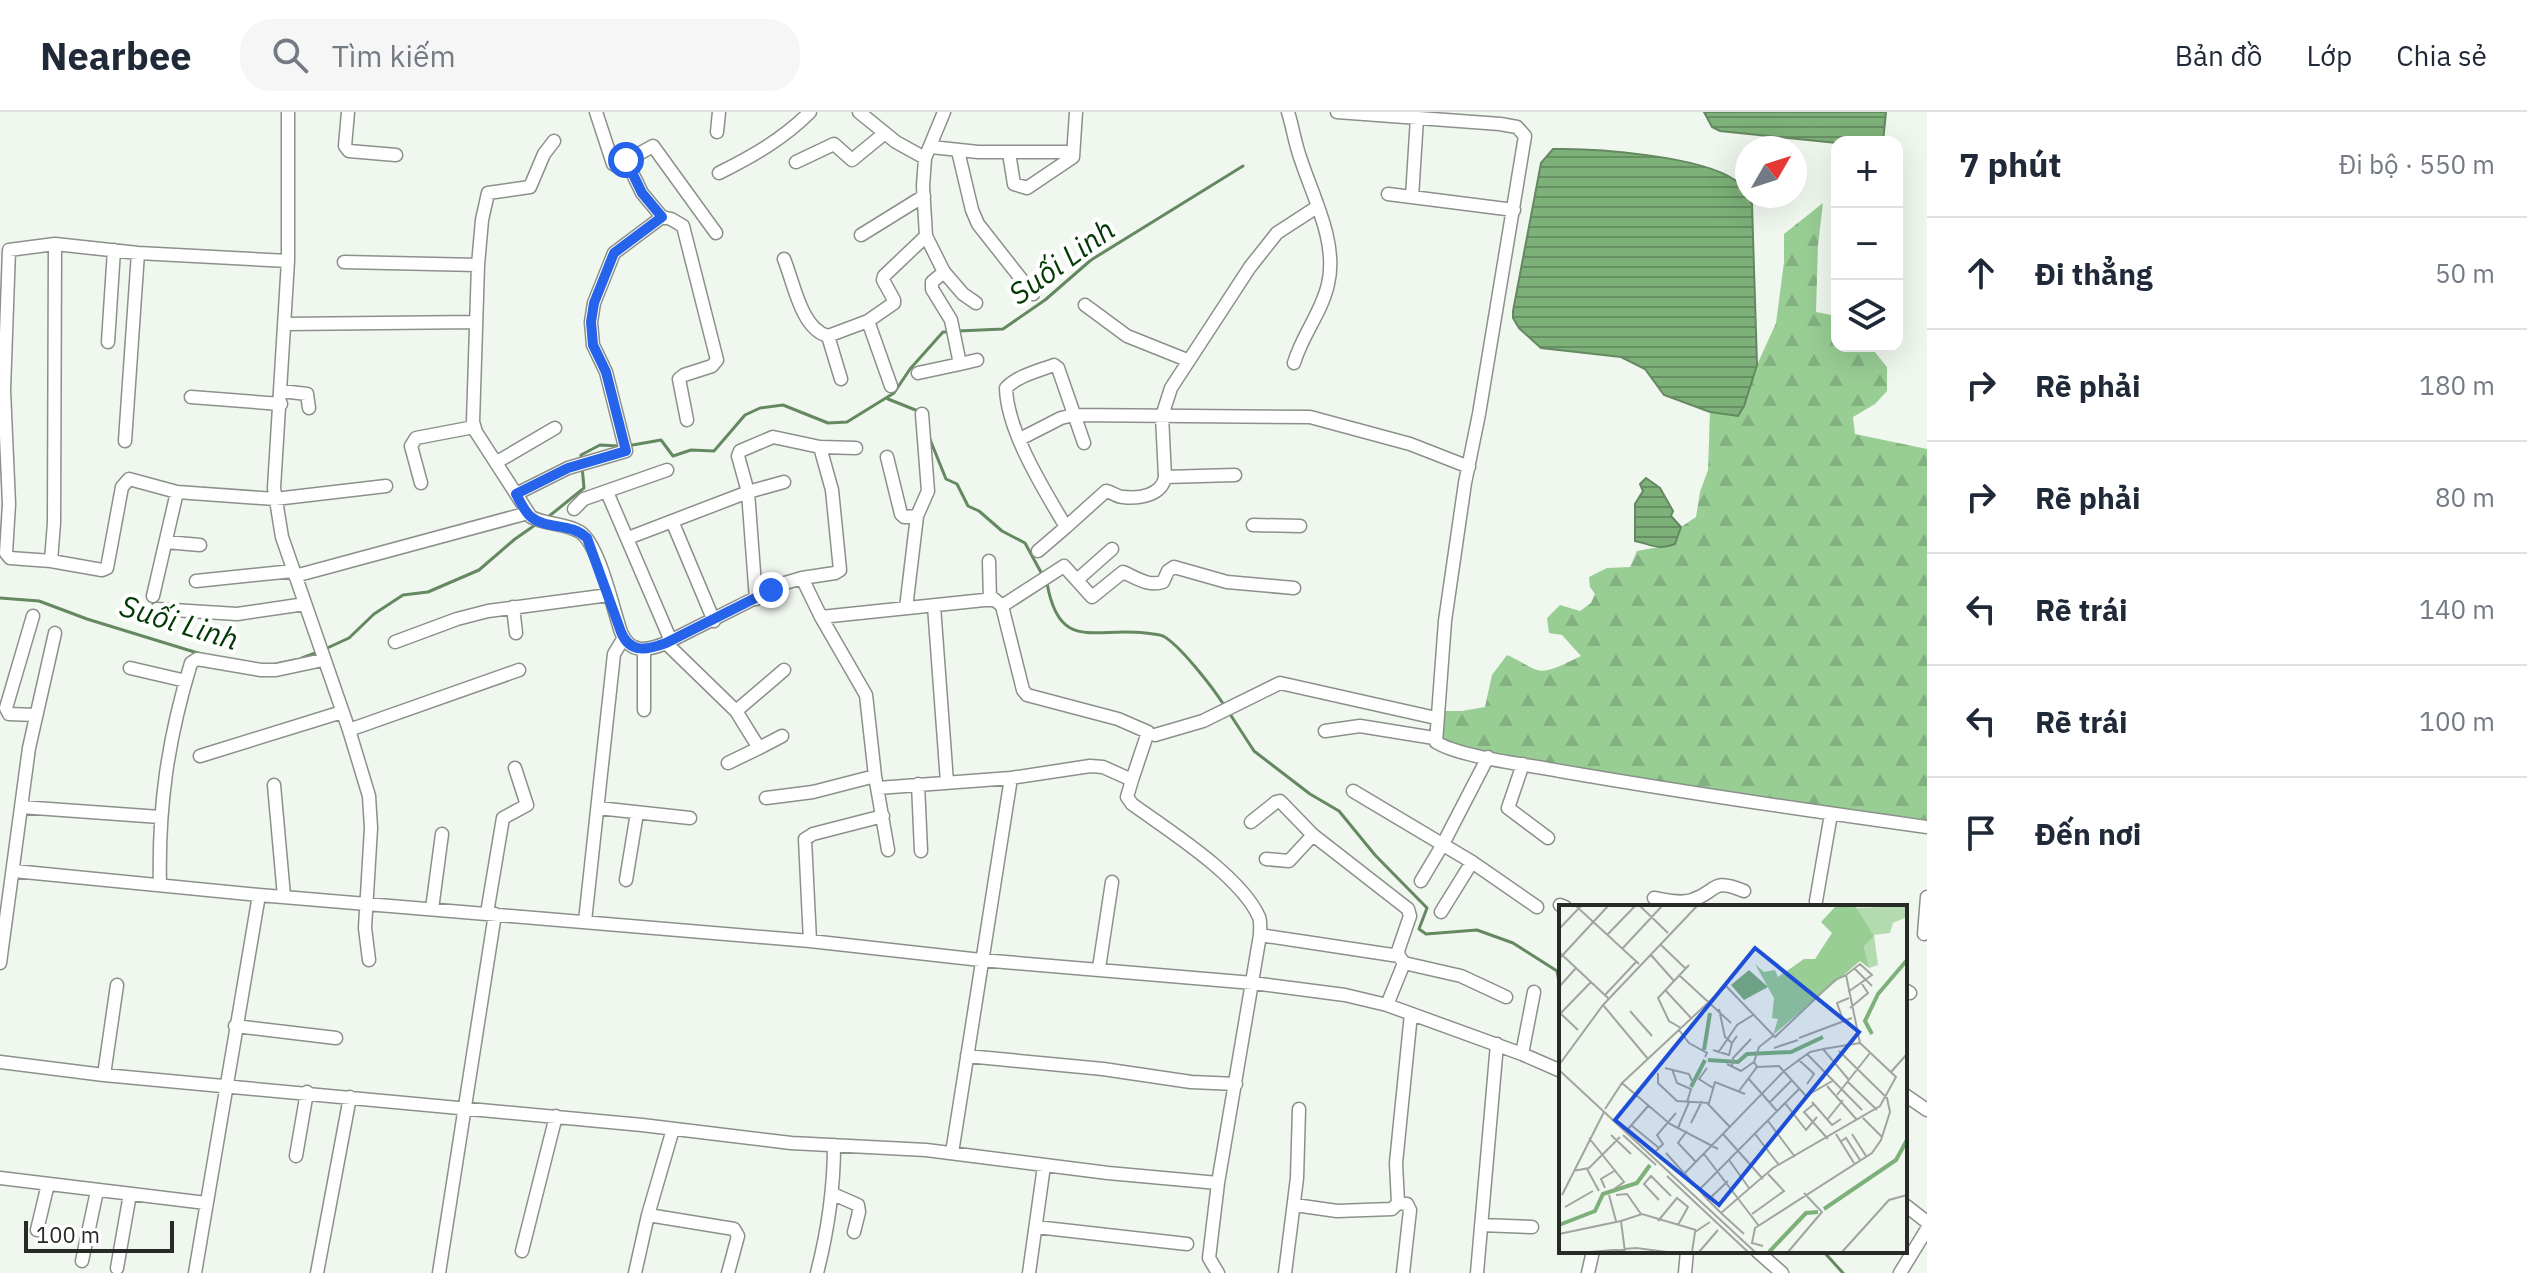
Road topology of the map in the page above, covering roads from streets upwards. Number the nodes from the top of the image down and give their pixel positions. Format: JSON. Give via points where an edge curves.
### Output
{"nodes":[{"id":1,"x":288,"y":112,"type":"edge"},
{"id":2,"x":348,"y":112,"type":"edge"},
{"id":3,"x":596,"y":112,"type":"edge"},
{"id":4,"x":719,"y":112,"type":"edge"},
{"id":5,"x":810,"y":112,"type":"edge"},
{"id":6,"x":859,"y":112,"type":"edge"},
{"id":7,"x":944,"y":112,"type":"edge"},
{"id":8,"x":1076,"y":112,"type":"edge"},
{"id":9,"x":1288,"y":112,"type":"edge"},
{"id":10,"x":1337,"y":112,"type":"edge"},
{"id":11,"x":1417,"y":118,"type":"junction"},
{"id":12,"x":717,"y":132,"type":"dead end"},
{"id":13,"x":885,"y":133,"type":"junction"},
{"id":14,"x":554,"y":141,"type":"dead end"},
{"id":15,"x":958,"y":151,"type":"junction"},
{"id":16,"x":928,"y":152,"type":"junction"},
{"id":17,"x":1009,"y":153,"type":"junction"},
{"id":18,"x":396,"y":155,"type":"dead end"},
{"id":19,"x":1073,"y":157,"type":"junction"},
{"id":20,"x":626,"y":160,"type":"junction"},
{"id":21,"x":796,"y":162,"type":"dead end"},
{"id":22,"x":719,"y":173,"type":"dead end"},
{"id":23,"x":1388,"y":194,"type":"dead end"},
{"id":24,"x":924,"y":196,"type":"junction"},
{"id":25,"x":1412,"y":197,"type":"junction"},
{"id":26,"x":1317,"y":207,"type":"junction"},
{"id":27,"x":1514,"y":210,"type":"junction"},
{"id":28,"x":662,"y":217,"type":"junction"},
{"id":29,"x":716,"y":233,"type":"dead end"},
{"id":30,"x":861,"y":235,"type":"dead end"},
{"id":31,"x":926,"y":236,"type":"junction"},
{"id":32,"x":55,"y":244,"type":"junction"},
{"id":33,"x":114,"y":250,"type":"junction"},
{"id":34,"x":138,"y":253,"type":"junction"},
{"id":35,"x":784,"y":259,"type":"dead end"},
{"id":36,"x":288,"y":261,"type":"junction"},
{"id":37,"x":344,"y":262,"type":"dead end"},
{"id":38,"x":478,"y":265,"type":"junction"},
{"id":39,"x":944,"y":272,"type":"junction"},
{"id":40,"x":1033,"y":294,"type":"dead end"},
{"id":41,"x":976,"y":303,"type":"dead end"},
{"id":42,"x":1085,"y":305,"type":"dead end"},
{"id":43,"x":868,"y":321,"type":"junction"},
{"id":44,"x":476,"y":322,"type":"junction"},
{"id":45,"x":285,"y":324,"type":"junction"},
{"id":46,"x":828,"y":336,"type":"junction"},
{"id":47,"x":108,"y":342,"type":"dead end"},
{"id":48,"x":977,"y":360,"type":"dead end"},
{"id":49,"x":1187,"y":360,"type":"junction"},
{"id":50,"x":1294,"y":363,"type":"dead end"},
{"id":51,"x":960,"y":364,"type":"junction"},
{"id":52,"x":918,"y":373,"type":"dead end"},
{"id":53,"x":841,"y":379,"type":"dead end"},
{"id":54,"x":891,"y":386,"type":"dead end"},
{"id":55,"x":191,"y":397,"type":"dead end"},
{"id":56,"x":281,"y":397,"type":"junction"},
{"id":57,"x":309,"y":408,"type":"dead end"},
{"id":58,"x":922,"y":414,"type":"dead end"},
{"id":59,"x":1074,"y":415,"type":"junction"},
{"id":60,"x":1162,"y":416,"type":"junction"},
{"id":61,"x":687,"y":420,"type":"dead end"},
{"id":62,"x":474,"y":427,"type":"junction"},
{"id":63,"x":555,"y":428,"type":"dead end"},
{"id":64,"x":1020,"y":439,"type":"junction"},
{"id":65,"x":125,"y":441,"type":"dead end"},
{"id":66,"x":1084,"y":443,"type":"dead end"},
{"id":67,"x":820,"y":447,"type":"junction"},
{"id":68,"x":856,"y":448,"type":"dead end"},
{"id":69,"x":887,"y":457,"type":"dead end"},
{"id":70,"x":497,"y":462,"type":"junction"},
{"id":71,"x":1469,"y":467,"type":"junction"},
{"id":72,"x":667,"y":470,"type":"dead end"},
{"id":73,"x":1235,"y":475,"type":"dead end"},
{"id":74,"x":1165,"y":477,"type":"junction"},
{"id":75,"x":784,"y":482,"type":"dead end"},
{"id":76,"x":421,"y":483,"type":"dead end"},
{"id":77,"x":386,"y":486,"type":"dead end"},
{"id":78,"x":177,"y":492,"type":"junction"},
{"id":79,"x":607,"y":492,"type":"junction"},
{"id":80,"x":748,"y":492,"type":"junction"},
{"id":81,"x":516,"y":494,"type":"junction"},
{"id":82,"x":275,"y":499,"type":"junction"},
{"id":83,"x":574,"y":509,"type":"dead end"},
{"id":84,"x":917,"y":516,"type":"junction"},
{"id":85,"x":534,"y":518,"type":"junction"},
{"id":86,"x":672,"y":521,"type":"junction"},
{"id":87,"x":1253,"y":525,"type":"dead end"},
{"id":88,"x":1300,"y":526,"type":"dead end"},
{"id":89,"x":1066,"y":527,"type":"junction"},
{"id":90,"x":628,"y":538,"type":"junction"},
{"id":91,"x":166,"y":542,"type":"junction"},
{"id":92,"x":200,"y":545,"type":"dead end"},
{"id":93,"x":1112,"y":549,"type":"dead end"},
{"id":94,"x":1038,"y":551,"type":"dead end"},
{"id":95,"x":51,"y":561,"type":"junction"},
{"id":96,"x":989,"y":561,"type":"dead end"},
{"id":97,"x":294,"y":574,"type":"junction"},
{"id":98,"x":802,"y":578,"type":"junction"},
{"id":99,"x":1077,"y":580,"type":"junction"},
{"id":100,"x":196,"y":581,"type":"dead end"},
{"id":101,"x":1294,"y":588,"type":"dead end"},
{"id":102,"x":609,"y":595,"type":"junction"},
{"id":103,"x":756,"y":599,"type":"junction"},
{"id":104,"x":996,"y":603,"type":"junction"},
{"id":105,"x":305,"y":604,"type":"junction"},
{"id":106,"x":934,"y":606,"type":"junction"},
{"id":107,"x":513,"y":607,"type":"junction"},
{"id":108,"x":906,"y":608,"type":"junction"},
{"id":109,"x":33,"y":616,"type":"dead end"},
{"id":110,"x":821,"y":617,"type":"junction"},
{"id":111,"x":714,"y":621,"type":"junction"},
{"id":112,"x":55,"y":633,"type":"dead end"},
{"id":113,"x":516,"y":633,"type":"dead end"},
{"id":114,"x":623,"y":639,"type":"junction"},
{"id":115,"x":395,"y":642,"type":"dead end"},
{"id":116,"x":669,"y":642,"type":"junction"},
{"id":117,"x":644,"y":650,"type":"junction"},
{"id":118,"x":323,"y":660,"type":"junction"},
{"id":119,"x":130,"y":668,"type":"dead end"},
{"id":120,"x":519,"y":670,"type":"dead end"},
{"id":121,"x":784,"y":670,"type":"dead end"},
{"id":122,"x":186,"y":681,"type":"junction"},
{"id":123,"x":644,"y":710,"type":"dead end"},
{"id":124,"x":736,"y":711,"type":"junction"},
{"id":125,"x":342,"y":712,"type":"junction"},
{"id":126,"x":36,"y":715,"type":"junction"},
{"id":127,"x":1436,"y":718,"type":"junction"},
{"id":128,"x":349,"y":730,"type":"junction"},
{"id":129,"x":1325,"y":731,"type":"dead end"},
{"id":130,"x":1155,"y":735,"type":"dead end"},
{"id":131,"x":782,"y":736,"type":"dead end"},
{"id":132,"x":1434,"y":738,"type":"junction"},
{"id":133,"x":759,"y":748,"type":"junction"},
{"id":134,"x":200,"y":756,"type":"dead end"},
{"id":135,"x":1488,"y":757,"type":"junction"},
{"id":136,"x":728,"y":763,"type":"dead end"},
{"id":137,"x":1523,"y":764,"type":"junction"},
{"id":138,"x":515,"y":768,"type":"dead end"},
{"id":139,"x":1011,"y":778,"type":"junction"},
{"id":140,"x":1132,"y":780,"type":"junction"},
{"id":141,"x":877,"y":782,"type":"junction"},
{"id":142,"x":947,"y":782,"type":"junction"},
{"id":143,"x":918,"y":784,"type":"junction"},
{"id":144,"x":274,"y":785,"type":"dead end"},
{"id":145,"x":1353,"y":791,"type":"dead end"},
{"id":146,"x":766,"y":798,"type":"dead end"},
{"id":147,"x":21,"y":807,"type":"junction"},
{"id":148,"x":598,"y":808,"type":"junction"},
{"id":149,"x":637,"y":813,"type":"junction"},
{"id":150,"x":1831,"y":814,"type":"junction"},
{"id":151,"x":883,"y":816,"type":"junction"},
{"id":152,"x":160,"y":817,"type":"junction"},
{"id":153,"x":690,"y":818,"type":"dead end"},
{"id":154,"x":1251,"y":822,"type":"dead end"},
{"id":155,"x":1927,"y":827,"type":"edge"},
{"id":156,"x":442,"y":834,"type":"dead end"},
{"id":157,"x":1313,"y":835,"type":"junction"},
{"id":158,"x":1548,"y":838,"type":"dead end"},
{"id":159,"x":1443,"y":844,"type":"junction"},
{"id":160,"x":888,"y":850,"type":"dead end"},
{"id":161,"x":921,"y":851,"type":"dead end"},
{"id":162,"x":1266,"y":859,"type":"dead end"},
{"id":163,"x":1472,"y":862,"type":"junction"},
{"id":164,"x":14,"y":871,"type":"junction"},
{"id":165,"x":626,"y":880,"type":"dead end"},
{"id":166,"x":1421,"y":881,"type":"dead end"},
{"id":167,"x":1112,"y":882,"type":"dead end"},
{"id":168,"x":160,"y":885,"type":"junction"},
{"id":169,"x":1744,"y":891,"type":"dead end"},
{"id":170,"x":259,"y":895,"type":"junction"},
{"id":171,"x":284,"y":896,"type":"junction"},
{"id":172,"x":1927,"y":897,"type":"edge"},
{"id":173,"x":1654,"y":898,"type":"dead end"},
{"id":174,"x":1816,"y":901,"type":"dead end"},
{"id":175,"x":366,"y":903,"type":"junction"},
{"id":176,"x":1537,"y":907,"type":"dead end"},
{"id":177,"x":432,"y":909,"type":"junction"},
{"id":178,"x":1441,"y":912,"type":"dead end"},
{"id":179,"x":491,"y":914,"type":"junction"},
{"id":180,"x":585,"y":921,"type":"junction"},
{"id":181,"x":1924,"y":934,"type":"dead end"},
{"id":182,"x":1260,"y":935,"type":"junction"},
{"id":183,"x":810,"y":941,"type":"junction"},
{"id":184,"x":369,"y":960,"type":"dead end"},
{"id":185,"x":981,"y":960,"type":"junction"},
{"id":186,"x":1402,"y":960,"type":"junction"},
{"id":187,"x":0,"y":963,"type":"edge"},
{"id":188,"x":1099,"y":968,"type":"junction"},
{"id":189,"x":1253,"y":983,"type":"junction"},
{"id":190,"x":117,"y":985,"type":"dead end"},
{"id":191,"x":1534,"y":992,"type":"dead end"},
{"id":192,"x":1506,"y":997,"type":"dead end"},
{"id":193,"x":1387,"y":1005,"type":"junction"},
{"id":194,"x":1411,"y":1014,"type":"junction"},
{"id":195,"x":235,"y":1026,"type":"junction"},
{"id":196,"x":336,"y":1038,"type":"dead end"},
{"id":197,"x":1497,"y":1044,"type":"junction"},
{"id":198,"x":1522,"y":1054,"type":"junction"},
{"id":199,"x":967,"y":1056,"type":"junction"},
{"id":200,"x":0,"y":1062,"type":"edge"},
{"id":201,"x":1559,"y":1070,"type":"edge"},
{"id":202,"x":104,"y":1075,"type":"junction"},
{"id":203,"x":1236,"y":1084,"type":"junction"},
{"id":204,"x":225,"y":1086,"type":"junction"},
{"id":205,"x":307,"y":1092,"type":"junction"},
{"id":206,"x":350,"y":1097,"type":"junction"},
{"id":207,"x":465,"y":1107,"type":"junction"},
{"id":208,"x":1299,"y":1109,"type":"dead end"},
{"id":209,"x":556,"y":1116,"type":"junction"},
{"id":210,"x":673,"y":1129,"type":"junction"},
{"id":211,"x":834,"y":1145,"type":"junction"},
{"id":212,"x":952,"y":1153,"type":"junction"},
{"id":213,"x":296,"y":1156,"type":"dead end"},
{"id":214,"x":1044,"y":1166,"type":"junction"},
{"id":215,"x":0,"y":1178,"type":"edge"},
{"id":216,"x":1218,"y":1183,"type":"junction"},
{"id":217,"x":48,"y":1184,"type":"junction"},
{"id":218,"x":97,"y":1191,"type":"junction"},
{"id":219,"x":130,"y":1194,"type":"junction"},
{"id":220,"x":833,"y":1194,"type":"junction"},
{"id":221,"x":206,"y":1203,"type":"junction"},
{"id":222,"x":1398,"y":1203,"type":"junction"},
{"id":223,"x":1295,"y":1205,"type":"junction"},
{"id":224,"x":1907,"y":1207,"type":"edge"},
{"id":225,"x":648,"y":1215,"type":"junction"},
{"id":226,"x":1927,"y":1222,"type":"edge"},
{"id":227,"x":1481,"y":1225,"type":"junction"},
{"id":228,"x":1036,"y":1227,"type":"junction"},
{"id":229,"x":1532,"y":1227,"type":"dead end"},
{"id":230,"x":1927,"y":1229,"type":"edge"},
{"id":231,"x":37,"y":1230,"type":"dead end"},
{"id":232,"x":854,"y":1232,"type":"dead end"},
{"id":233,"x":1187,"y":1244,"type":"dead end"},
{"id":234,"x":522,"y":1251,"type":"dead end"},
{"id":235,"x":1593,"y":1253,"type":"edge"},
{"id":236,"x":1687,"y":1253,"type":"edge"},
{"id":237,"x":1759,"y":1253,"type":"edge"},
{"id":238,"x":82,"y":1261,"type":"dead end"},
{"id":239,"x":117,"y":1268,"type":"dead end"},
{"id":240,"x":195,"y":1273,"type":"edge"},
{"id":241,"x":317,"y":1273,"type":"edge"},
{"id":242,"x":439,"y":1273,"type":"edge"},
{"id":243,"x":635,"y":1273,"type":"edge"},
{"id":244,"x":728,"y":1273,"type":"edge"},
{"id":245,"x":817,"y":1273,"type":"edge"},
{"id":246,"x":1029,"y":1273,"type":"edge"},
{"id":247,"x":1217,"y":1273,"type":"edge"},
{"id":248,"x":1285,"y":1273,"type":"edge"},
{"id":249,"x":1403,"y":1273,"type":"edge"},
{"id":250,"x":1477,"y":1273,"type":"edge"},
{"id":251,"x":1588,"y":1273,"type":"edge"},
{"id":252,"x":1685,"y":1273,"type":"edge"},
{"id":253,"x":1782,"y":1273,"type":"edge"},
{"id":254,"x":1900,"y":1273,"type":"edge"}],
"edges":[{"from":1,"to":36,"type":"street"},
{"from":2,"to":18,"type":"street","via":[[349,151]]},
{"from":3,"to":20,"type":"street","via":[[613,164]]},
{"from":4,"to":12,"type":"street"},
{"from":5,"to":22,"type":"street","via":[[757,154]]},
{"from":6,"to":13,"type":"street"},
{"from":7,"to":16,"type":"street"},
{"from":8,"to":19,"type":"street"},
{"from":9,"to":26,"type":"street"},
{"from":10,"to":11,"type":"street"},
{"from":11,"to":25,"type":"street"},
{"from":11,"to":27,"type":"street","via":[[1517,127],[1525,136]]},
{"from":13,"to":16,"type":"street"},
{"from":13,"to":21,"type":"street","via":[[852,160],[834,144]]},
{"from":14,"to":38,"type":"street","via":[[530,187],[488,193]]},
{"from":15,"to":16,"type":"street"},
{"from":15,"to":17,"type":"street"},
{"from":15,"to":40,"type":"street","via":[[978,224]]},
{"from":16,"to":24,"type":"street"},
{"from":17,"to":19,"type":"street","via":[[1066,152]]},
{"from":17,"to":19,"type":"street","via":[[1014,184],[1027,188]]},
{"from":20,"to":28,"type":"street","via":[[642,193]]},
{"from":20,"to":29,"type":"street","via":[[653,146]]},
{"from":23,"to":25,"type":"street"},
{"from":24,"to":30,"type":"street"},
{"from":24,"to":31,"type":"street"},
{"from":25,"to":27,"type":"street"},
{"from":26,"to":49,"type":"street","via":[[1277,233]]},
{"from":26,"to":50,"type":"street","via":[[1327,237],[1329,283]]},
{"from":27,"to":71,"type":"street"},
{"from":28,"to":61,"type":"street","via":[[683,226],[717,360],[679,379]]},
{"from":28,"to":81,"type":"street","via":[[614,253],[591,322],[593,345],[606,372],[626,451]]},
{"from":31,"to":39,"type":"street"},
{"from":31,"to":43,"type":"street","via":[[884,276],[894,303]]},
{"from":32,"to":33,"type":"street"},
{"from":32,"to":95,"type":"street"},
{"from":32,"to":95,"type":"street","via":[[7,252],[4,390],[6,553],[10,558]]},
{"from":33,"to":34,"type":"street"},
{"from":33,"to":47,"type":"street"},
{"from":34,"to":36,"type":"street"},
{"from":34,"to":65,"type":"street"},
{"from":35,"to":46,"type":"street","via":[[806,319]]},
{"from":36,"to":45,"type":"street"},
{"from":37,"to":38,"type":"street"},
{"from":38,"to":44,"type":"street"},
{"from":39,"to":41,"type":"street"},
{"from":39,"to":51,"type":"street","via":[[931,285],[951,320]]},
{"from":42,"to":49,"type":"street","via":[[1127,336]]},
{"from":43,"to":46,"type":"street"},
{"from":43,"to":54,"type":"street"},
{"from":44,"to":45,"type":"street"},
{"from":44,"to":62,"type":"street"},
{"from":45,"to":56,"type":"street"},
{"from":46,"to":53,"type":"street"},
{"from":48,"to":51,"type":"street"},
{"from":49,"to":60,"type":"street"},
{"from":51,"to":52,"type":"street"},
{"from":55,"to":56,"type":"street"},
{"from":56,"to":57,"type":"street","via":[[307,394]]},
{"from":56,"to":82,"type":"street"},
{"from":58,"to":84,"type":"street","via":[[928,491]]},
{"from":59,"to":60,"type":"street"},
{"from":59,"to":64,"type":"street"},
{"from":59,"to":64,"type":"street","via":[[1054,365],[1022,377],[1010,383],[1006,394]]},
{"from":59,"to":66,"type":"street"},
{"from":60,"to":71,"type":"street","via":[[1310,417],[1410,444]]},
{"from":60,"to":74,"type":"street"},
{"from":62,"to":70,"type":"street"},
{"from":62,"to":76,"type":"street","via":[[416,438],[411,446]]},
{"from":63,"to":70,"type":"street"},
{"from":64,"to":89,"type":"street"},
{"from":67,"to":68,"type":"street"},
{"from":67,"to":80,"type":"street","via":[[773,437],[743,447],[738,456]]},
{"from":67,"to":98,"type":"street","via":[[832,490],[840,570]]},
{"from":69,"to":84,"type":"street","via":[[901,514]]},
{"from":70,"to":81,"type":"street"},
{"from":71,"to":127,"type":"street"},
{"from":72,"to":79,"type":"street"},
{"from":73,"to":74,"type":"street"},
{"from":74,"to":89,"type":"street","via":[[1155,493],[1125,498],[1106,491]]},
{"from":75,"to":80,"type":"street"},
{"from":77,"to":82,"type":"street"},
{"from":78,"to":82,"type":"street"},
{"from":78,"to":91,"type":"street"},
{"from":78,"to":95,"type":"street","via":[[125,481],[107,568]]},
{"from":79,"to":83,"type":"street","via":[[584,499]]},
{"from":79,"to":90,"type":"street"},
{"from":80,"to":86,"type":"street"},
{"from":80,"to":103,"type":"street"},
{"from":81,"to":85,"type":"street"},
{"from":82,"to":97,"type":"street"},
{"from":84,"to":108,"type":"street"},
{"from":85,"to":97,"type":"street"},
{"from":85,"to":102,"type":"street","via":[[587,538]]},
{"from":86,"to":90,"type":"street"},
{"from":86,"to":111,"type":"street"},
{"from":87,"to":88,"type":"street"},
{"from":89,"to":94,"type":"street"},
{"from":90,"to":116,"type":"street"},
{"from":91,"to":92,"type":"street"},
{"from":91,"to":105,"type":"street","via":[[155,602],[237,614]]},
{"from":93,"to":99,"type":"street"},
{"from":96,"to":104,"type":"street"},
{"from":97,"to":100,"type":"street"},
{"from":97,"to":105,"type":"street"},
{"from":98,"to":103,"type":"street"},
{"from":98,"to":110,"type":"street"},
{"from":99,"to":101,"type":"street","via":[[1092,597],[1123,572],[1156,584],[1174,567],[1213,580]]},
{"from":99,"to":104,"type":"street","via":[[1064,566]]},
{"from":102,"to":107,"type":"street"},
{"from":102,"to":114,"type":"street"},
{"from":103,"to":111,"type":"street"},
{"from":104,"to":106,"type":"street"},
{"from":104,"to":140,"type":"street","via":[[1027,695],[1148,732]]},
{"from":105,"to":118,"type":"street"},
{"from":106,"to":108,"type":"street"},
{"from":106,"to":142,"type":"street"},
{"from":107,"to":113,"type":"street"},
{"from":107,"to":115,"type":"street","via":[[457,619]]},
{"from":108,"to":110,"type":"street"},
{"from":109,"to":126,"type":"street","via":[[6,708],[9,714]]},
{"from":110,"to":141,"type":"street","via":[[866,695]]},
{"from":111,"to":116,"type":"street"},
{"from":112,"to":126,"type":"street"},
{"from":114,"to":117,"type":"street"},
{"from":114,"to":148,"type":"street","via":[[614,654]]},
{"from":116,"to":117,"type":"street"},
{"from":116,"to":124,"type":"street"},
{"from":117,"to":123,"type":"street"},
{"from":118,"to":122,"type":"street","via":[[261,670],[197,659]]},
{"from":118,"to":125,"type":"street"},
{"from":119,"to":122,"type":"street"},
{"from":120,"to":128,"type":"street"},
{"from":121,"to":124,"type":"street"},
{"from":122,"to":152,"type":"street"},
{"from":124,"to":133,"type":"street"},
{"from":125,"to":128,"type":"street"},
{"from":125,"to":134,"type":"street"},
{"from":126,"to":147,"type":"street"},
{"from":127,"to":130,"type":"street","via":[[1280,683],[1203,721]]},
{"from":127,"to":132,"type":"street"},
{"from":128,"to":175,"type":"street","via":[[369,796]]},
{"from":129,"to":132,"type":"street","via":[[1360,726]]},
{"from":131,"to":133,"type":"street"},
{"from":132,"to":135,"type":"street","via":[[1448,748]]},
{"from":133,"to":136,"type":"street"},
{"from":135,"to":137,"type":"street"},
{"from":135,"to":159,"type":"street"},
{"from":137,"to":150,"type":"street"},
{"from":137,"to":158,"type":"street","via":[[1508,808]]},
{"from":138,"to":179,"type":"street","via":[[527,805],[503,818]]},
{"from":139,"to":140,"type":"street","via":[[1090,766]]},
{"from":139,"to":142,"type":"street"},
{"from":139,"to":185,"type":"street"},
{"from":140,"to":182,"type":"street","via":[[1129,801],[1229,878],[1260,920]]},
{"from":141,"to":143,"type":"street"},
{"from":141,"to":146,"type":"street"},
{"from":141,"to":151,"type":"street"},
{"from":142,"to":143,"type":"street"},
{"from":143,"to":161,"type":"street"},
{"from":144,"to":171,"type":"street"},
{"from":145,"to":159,"type":"street"},
{"from":147,"to":152,"type":"street"},
{"from":147,"to":164,"type":"street"},
{"from":148,"to":149,"type":"street"},
{"from":148,"to":180,"type":"street"},
{"from":149,"to":153,"type":"street"},
{"from":149,"to":165,"type":"street"},
{"from":150,"to":155,"type":"street"},
{"from":150,"to":174,"type":"street"},
{"from":151,"to":160,"type":"street"},
{"from":151,"to":183,"type":"street","via":[[805,839]]},
{"from":152,"to":168,"type":"street"},
{"from":154,"to":157,"type":"street","via":[[1278,801]]},
{"from":156,"to":177,"type":"street"},
{"from":157,"to":162,"type":"street","via":[[1289,861]]},
{"from":157,"to":186,"type":"street","via":[[1408,909],[1399,943]]},
{"from":159,"to":163,"type":"street"},
{"from":159,"to":166,"type":"street"},
{"from":163,"to":176,"type":"street"},
{"from":163,"to":178,"type":"street"},
{"from":164,"to":168,"type":"street"},
{"from":164,"to":187,"type":"street"},
{"from":167,"to":188,"type":"street"},
{"from":168,"to":170,"type":"street"},
{"from":169,"to":173,"type":"street","via":[[1723,884],[1693,900]]},
{"from":170,"to":171,"type":"street"},
{"from":170,"to":195,"type":"street"},
{"from":171,"to":175,"type":"street"},
{"from":172,"to":181,"type":"street"},
{"from":175,"to":177,"type":"street"},
{"from":175,"to":184,"type":"street"},
{"from":177,"to":179,"type":"street"},
{"from":179,"to":180,"type":"street"},
{"from":179,"to":207,"type":"street"},
{"from":180,"to":183,"type":"street"},
{"from":182,"to":186,"type":"street"},
{"from":182,"to":189,"type":"street"},
{"from":183,"to":185,"type":"street"},
{"from":185,"to":188,"type":"street"},
{"from":185,"to":199,"type":"street"},
{"from":186,"to":192,"type":"street","via":[[1461,976]]},
{"from":186,"to":193,"type":"street"},
{"from":188,"to":189,"type":"street"},
{"from":189,"to":193,"type":"street"},
{"from":189,"to":203,"type":"street"},
{"from":190,"to":202,"type":"street"},
{"from":191,"to":198,"type":"street"},
{"from":193,"to":194,"type":"street"},
{"from":194,"to":197,"type":"street"},
{"from":194,"to":222,"type":"street","via":[[1396,1163]]},
{"from":195,"to":196,"type":"street"},
{"from":195,"to":204,"type":"street"},
{"from":197,"to":198,"type":"street"},
{"from":197,"to":227,"type":"street"},
{"from":198,"to":201,"type":"street"},
{"from":199,"to":203,"type":"street"},
{"from":199,"to":212,"type":"street"},
{"from":200,"to":202,"type":"street"},
{"from":202,"to":204,"type":"street"},
{"from":203,"to":216,"type":"street"},
{"from":204,"to":205,"type":"street"},
{"from":204,"to":221,"type":"street"},
{"from":205,"to":206,"type":"street"},
{"from":205,"to":213,"type":"street"},
{"from":206,"to":207,"type":"street"},
{"from":206,"to":241,"type":"street"},
{"from":207,"to":209,"type":"street"},
{"from":207,"to":242,"type":"street"},
{"from":208,"to":223,"type":"street"},
{"from":209,"to":210,"type":"street"},
{"from":209,"to":234,"type":"street"},
{"from":210,"to":211,"type":"street"},
{"from":210,"to":225,"type":"street"},
{"from":211,"to":212,"type":"street"},
{"from":211,"to":220,"type":"street"},
{"from":212,"to":214,"type":"street"},
{"from":214,"to":216,"type":"street"},
{"from":214,"to":228,"type":"street"},
{"from":215,"to":217,"type":"street"},
{"from":216,"to":247,"type":"street","via":[[1209,1258]]},
{"from":217,"to":218,"type":"street"},
{"from":217,"to":231,"type":"street"},
{"from":218,"to":219,"type":"street"},
{"from":218,"to":238,"type":"street"},
{"from":219,"to":221,"type":"street"},
{"from":219,"to":239,"type":"street"},
{"from":220,"to":232,"type":"street","via":[[858,1205]]},
{"from":220,"to":245,"type":"street"},
{"from":221,"to":240,"type":"street"},
{"from":222,"to":223,"type":"street","via":[[1392,1209],[1337,1211]]},
{"from":222,"to":249,"type":"street","via":[[1410,1210]]},
{"from":223,"to":248,"type":"street"},
{"from":224,"to":226,"type":"street"},
{"from":225,"to":243,"type":"street"},
{"from":225,"to":244,"type":"street","via":[[734,1229],[738,1236]]},
{"from":227,"to":229,"type":"street"},
{"from":227,"to":250,"type":"street"},
{"from":228,"to":233,"type":"street"},
{"from":228,"to":246,"type":"street"},
{"from":230,"to":254,"type":"street"},
{"from":235,"to":251,"type":"street"},
{"from":236,"to":252,"type":"street"},
{"from":237,"to":253,"type":"street"}]}
